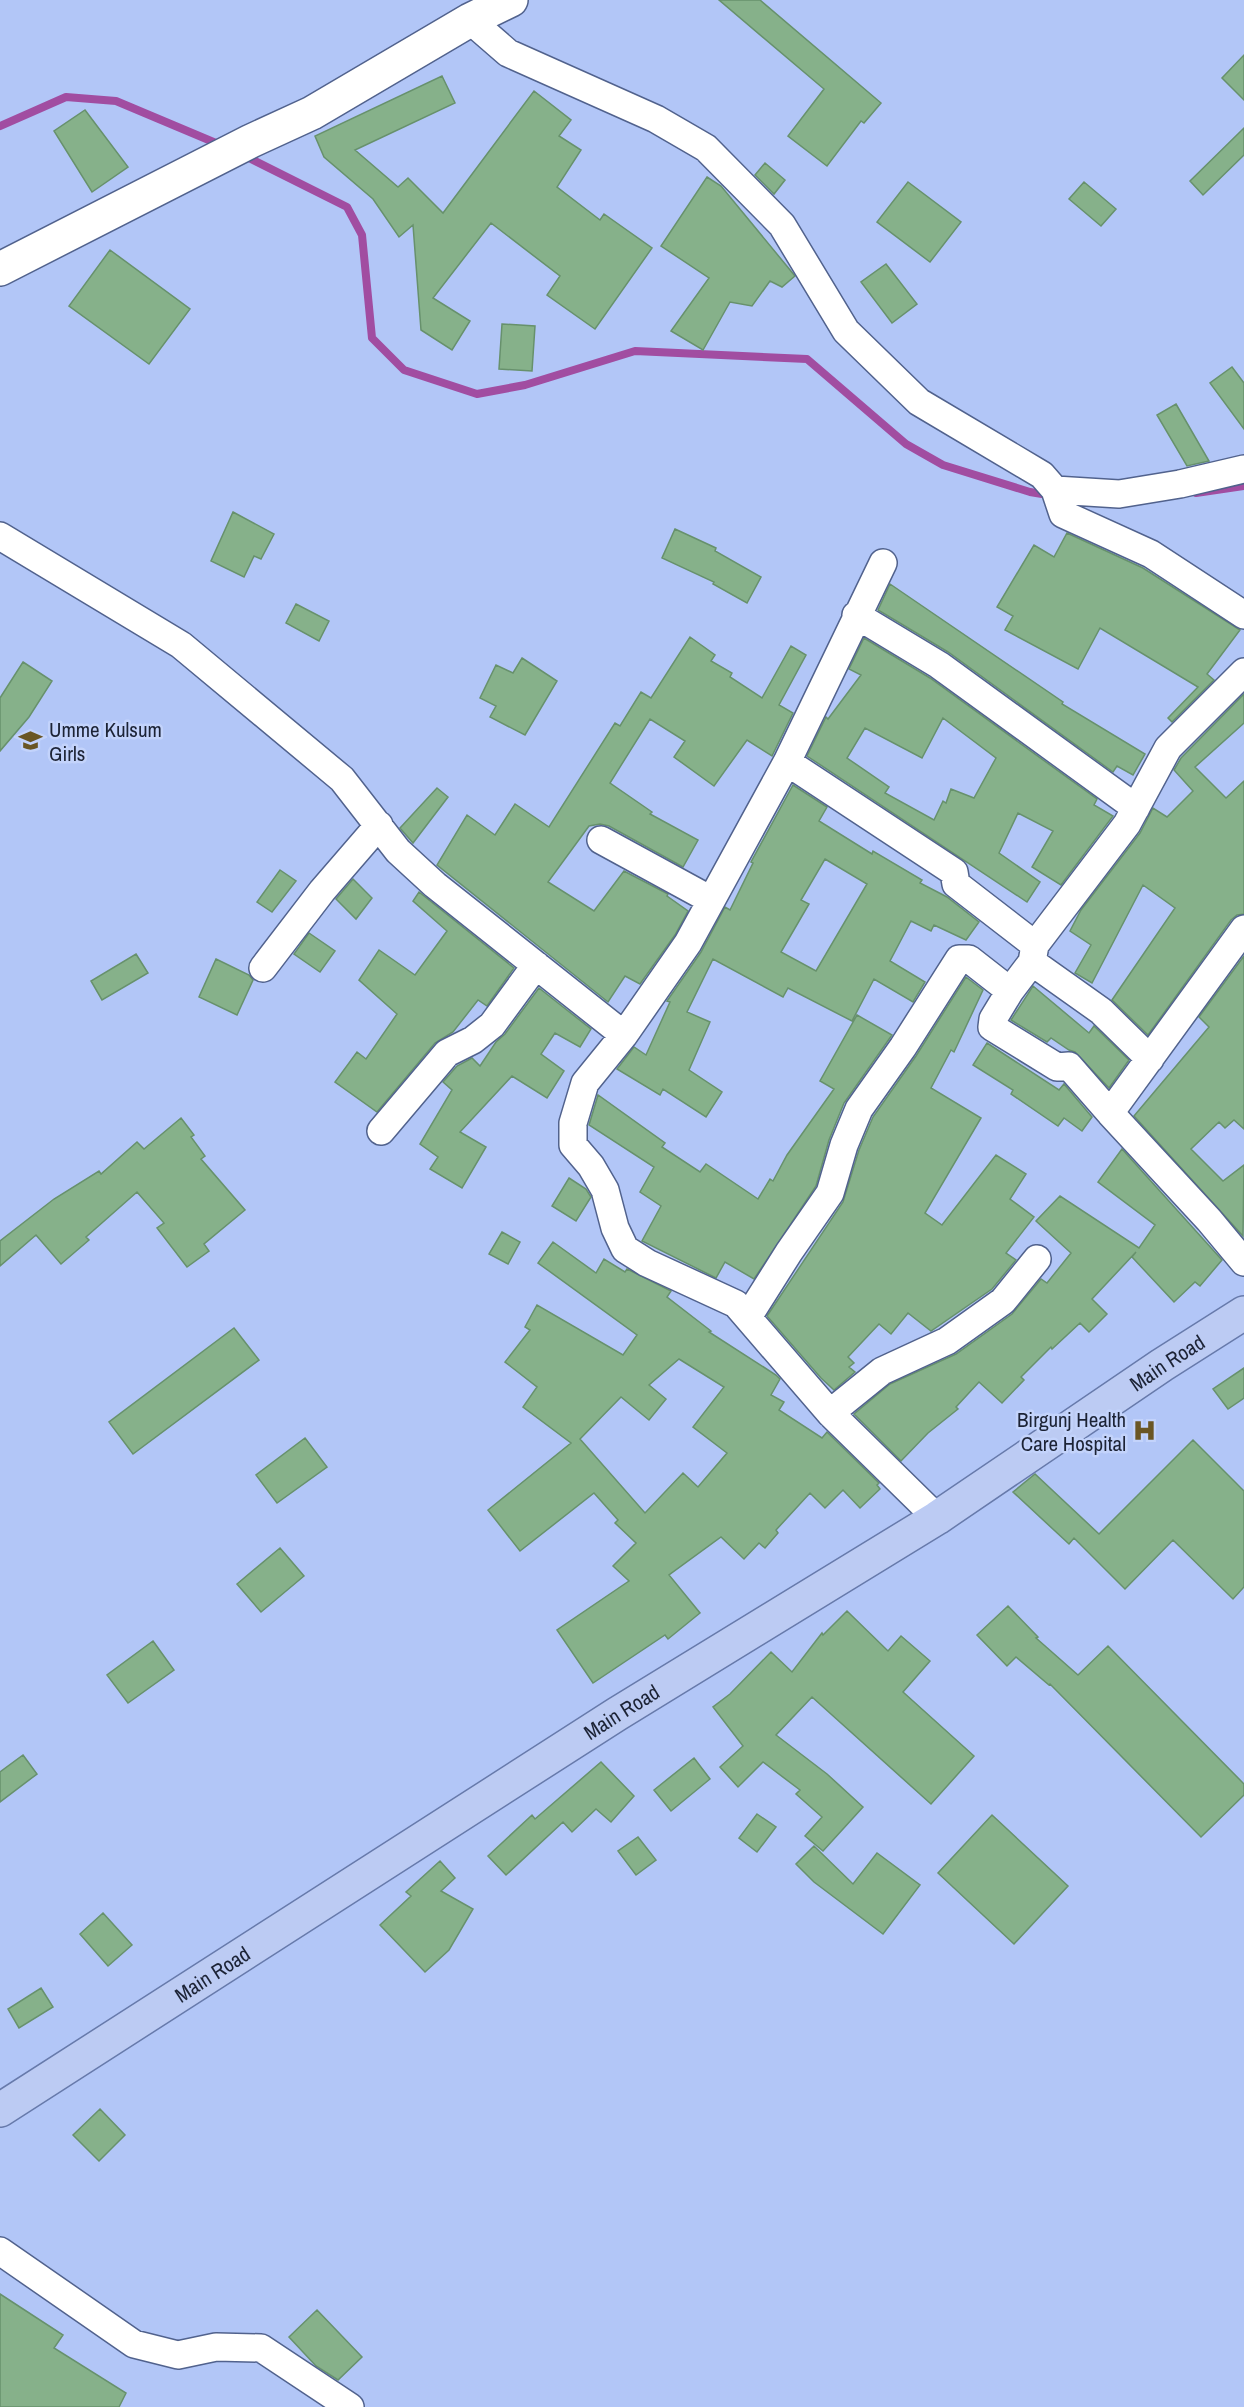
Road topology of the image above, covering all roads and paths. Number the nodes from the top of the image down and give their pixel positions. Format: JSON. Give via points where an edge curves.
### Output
{"nodes":[{"id":1,"x":511,"y":0,"type":"edge"},
{"id":2,"x":470,"y":20,"type":"junction"},
{"id":3,"x":0,"y":269,"type":"edge"},
{"id":4,"x":1244,"y":469,"type":"edge"},
{"id":5,"x":1059,"y":502,"type":"junction"},
{"id":6,"x":0,"y":536,"type":"edge"},
{"id":7,"x":883,"y":563,"type":"dead end"},
{"id":8,"x":856,"y":615,"type":"junction"},
{"id":9,"x":1244,"y":615,"type":"edge"},
{"id":10,"x":1244,"y":672,"type":"edge"},
{"id":11,"x":787,"y":762,"type":"junction"},
{"id":12,"x":1136,"y":808,"type":"junction"},
{"id":13,"x":379,"y":825,"type":"junction"},
{"id":14,"x":601,"y":840,"type":"dead end"},
{"id":15,"x":711,"y":900,"type":"junction"},
{"id":16,"x":1244,"y":929,"type":"edge"},
{"id":17,"x":1033,"y":953,"type":"junction"},
{"id":18,"x":536,"y":966,"type":"junction"},
{"id":19,"x":263,"y":968,"type":"dead end"},
{"id":20,"x":1010,"y":991,"type":"junction"},
{"id":21,"x":624,"y":1035,"type":"junction"},
{"id":22,"x":1150,"y":1059,"type":"junction"},
{"id":23,"x":1110,"y":1113,"type":"junction"},
{"id":24,"x":381,"y":1131,"type":"dead end"},
{"id":25,"x":1037,"y":1259,"type":"dead end"},
{"id":26,"x":1244,"y":1262,"type":"edge"},
{"id":27,"x":1244,"y":1313,"type":"edge"},
{"id":28,"x":748,"y":1317,"type":"junction"},
{"id":29,"x":830,"y":1413,"type":"junction"},
{"id":30,"x":937,"y":1518,"type":"junction"},
{"id":31,"x":0,"y":2110,"type":"edge"},
{"id":32,"x":0,"y":2251,"type":"edge"},
{"id":33,"x":350,"y":2407,"type":"edge"}],
"edges":[{"from":1,"to":2,"type":"street"},
{"from":2,"to":3,"type":"street","via":[[312,113]]},
{"from":2,"to":5,"type":"street","via":[[508,53],[656,119],[706,148],[782,225],[846,332],[920,402],[1042,476]]},
{"from":4,"to":5,"type":"street","via":[[1180,484]]},
{"from":5,"to":9,"type":"street","via":[[1151,554]]},
{"from":6,"to":13,"type":"street","via":[[181,645],[342,779]]},
{"from":7,"to":8,"type":"street"},
{"from":8,"to":11,"type":"street"},
{"from":8,"to":12,"type":"street","via":[[939,665]]},
{"from":10,"to":12,"type":"street","via":[[1168,748]]},
{"from":11,"to":15,"type":"street"},
{"from":11,"to":17,"type":"street","via":[[954,872],[956,884]]},
{"from":12,"to":17,"type":"street"},
{"from":13,"to":18,"type":"street","via":[[398,851],[435,885]]},
{"from":13,"to":19,"type":"street"},
{"from":14,"to":15,"type":"street"},
{"from":15,"to":21,"type":"street","via":[[688,943]]},
{"from":16,"to":22,"type":"street"},
{"from":17,"to":20,"type":"street"},
{"from":17,"to":22,"type":"street"},
{"from":18,"to":21,"type":"street"},
{"from":18,"to":24,"type":"street","via":[[492,1025],[447,1053]]},
{"from":20,"to":23,"type":"street","via":[[992,1027],[1057,1067],[1069,1066]]},
{"from":20,"to":28,"type":"street","via":[[969,959],[959,959],[859,1109],[830,1193]]},
{"from":21,"to":28,"type":"street","via":[[585,1083],[573,1123],[573,1144],[605,1190],[615,1228],[626,1249],[647,1263],[736,1304]]},
{"from":22,"to":23,"type":"street"},
{"from":23,"to":26,"type":"street"},
{"from":25,"to":29,"type":"street","via":[[1003,1301],[947,1341],[882,1371]]},
{"from":27,"to":30,"type":"main road","name":"Main Road"},
{"from":28,"to":29,"type":"street"},
{"from":29,"to":30,"type":"street"},
{"from":30,"to":31,"type":"main road","name":"Main Road","via":[[617,1714]]},
{"from":32,"to":33,"type":"street","via":[[134,2344],[178,2355],[216,2347],[261,2348]]}]}
